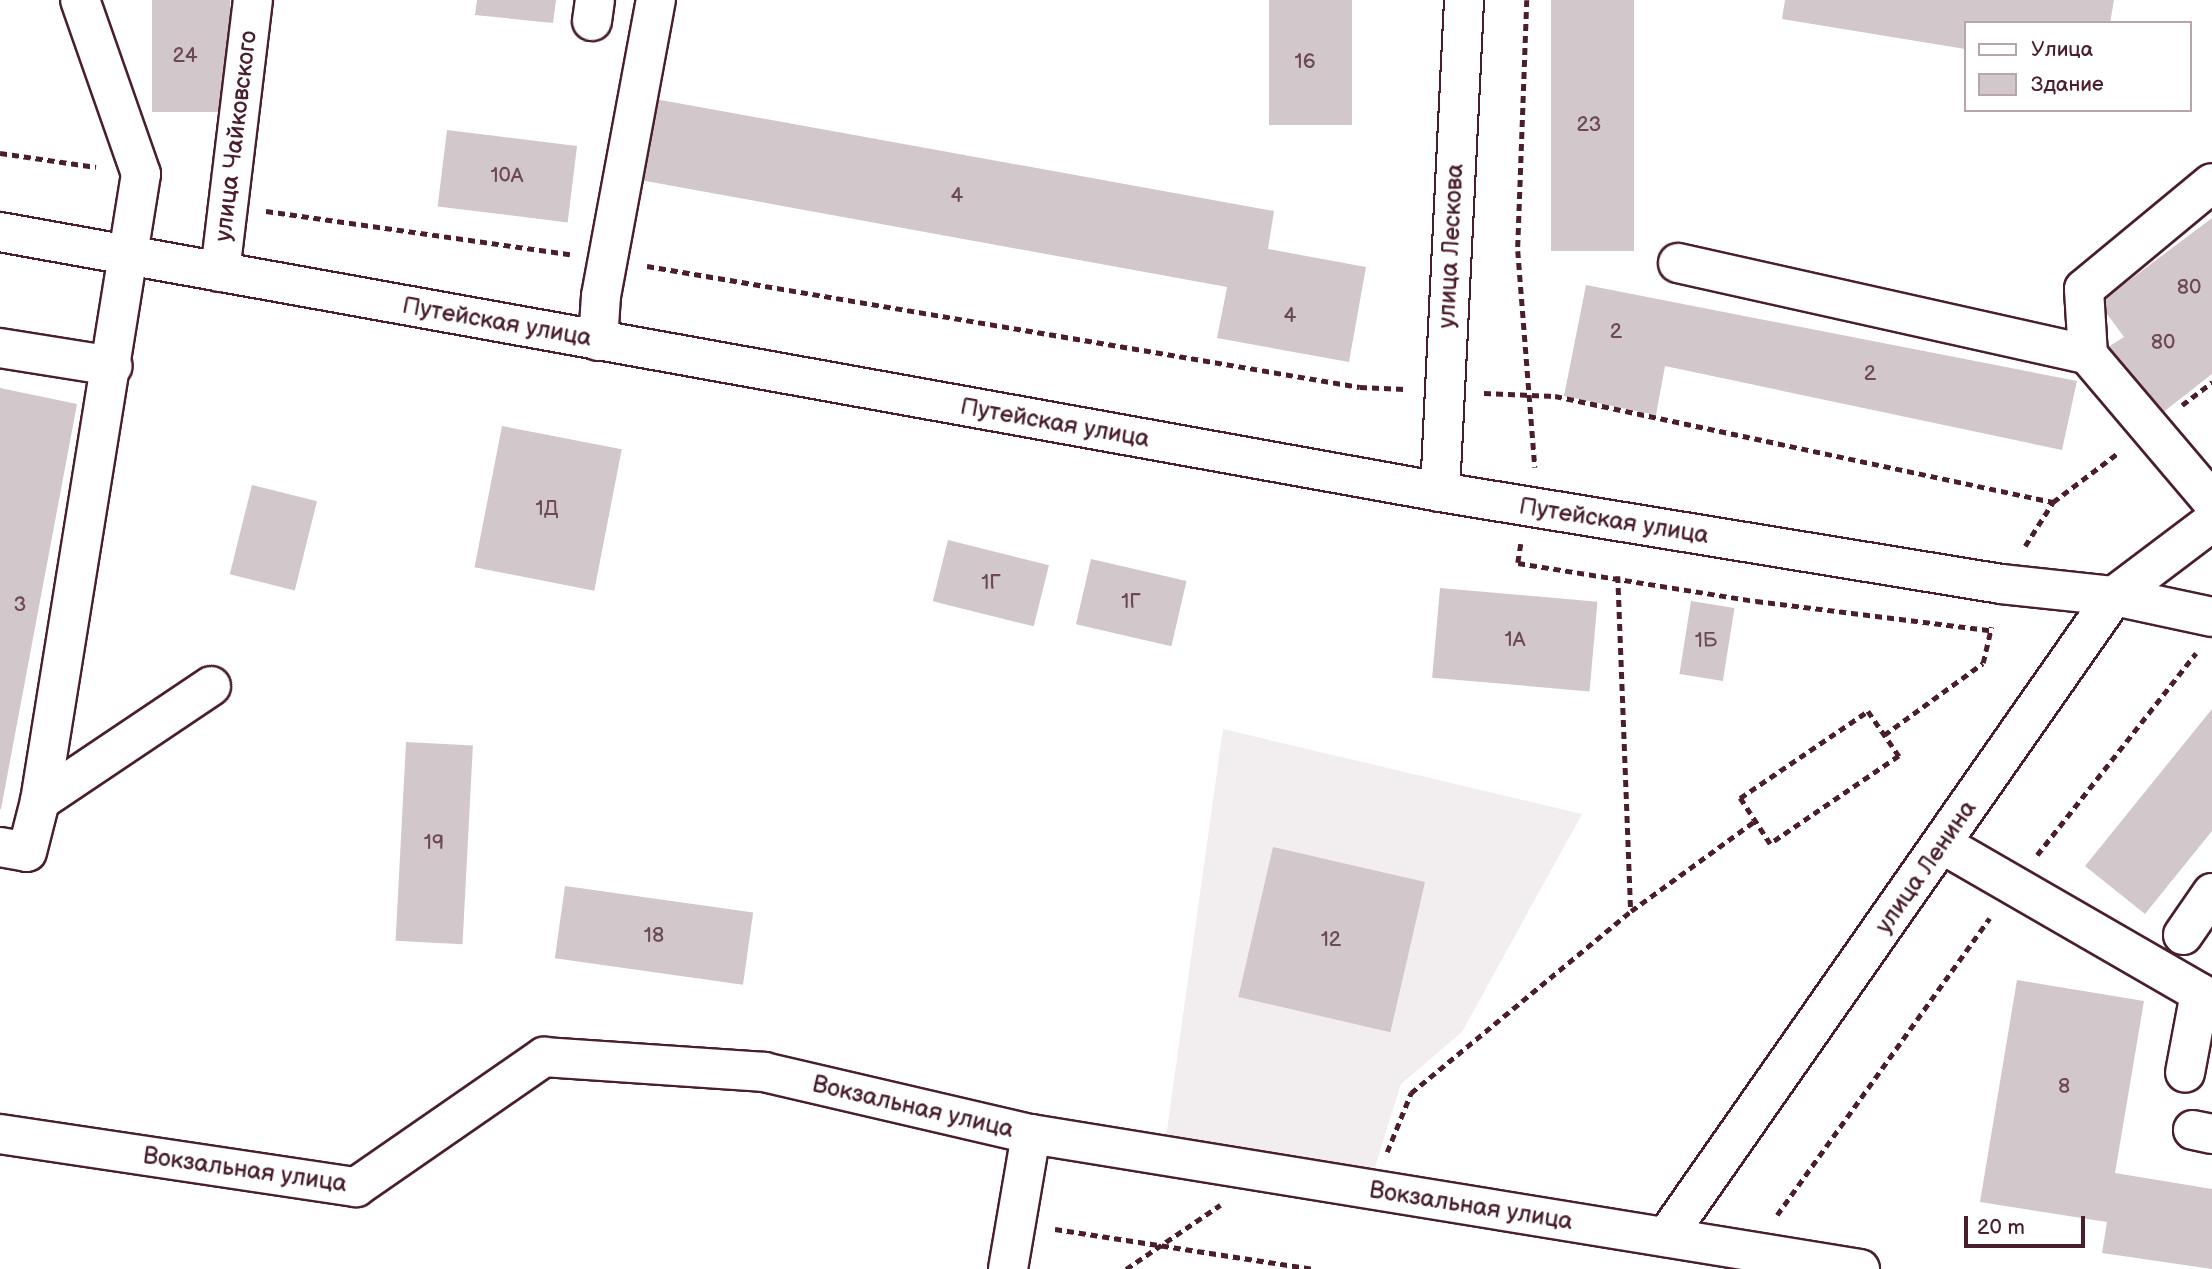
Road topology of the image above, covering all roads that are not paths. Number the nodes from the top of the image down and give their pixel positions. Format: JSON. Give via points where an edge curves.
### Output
{"nodes":[{"id":1,"x":80,"y":0,"type":"edge"},
{"id":2,"x":253,"y":0,"type":"edge"},
{"id":3,"x":656,"y":0,"type":"edge"},
{"id":4,"x":1464,"y":0,"type":"edge"},
{"id":5,"x":2212,"y":183,"type":"edge"},
{"id":6,"x":0,"y":232,"type":"edge"},
{"id":7,"x":131,"y":256,"type":"junction"},
{"id":8,"x":1678,"y":263,"type":"dead end"},
{"id":9,"x":220,"y":272,"type":"junction"},
{"id":10,"x":598,"y":341,"type":"junction"},
{"id":11,"x":0,"y":348,"type":"edge"},
{"id":12,"x":2088,"y":355,"type":"junction"},
{"id":13,"x":113,"y":366,"type":"junction"},
{"id":14,"x":1440,"y":492,"type":"junction"},
{"id":15,"x":2212,"y":501,"type":"edge"},
{"id":16,"x":2212,"y":522,"type":"edge"},
{"id":17,"x":2114,"y":596,"type":"junction"},
{"id":18,"x":2208,"y":630,"type":"edge"},
{"id":19,"x":211,"y":686,"type":"dead end"},
{"id":20,"x":40,"y":801,"type":"junction"},
{"id":21,"x":1942,"y":844,"type":"junction"},
{"id":22,"x":0,"y":847,"type":"edge"},
{"id":23,"x":2212,"y":893,"type":"edge"},
{"id":24,"x":2183,"y":935,"type":"dead end"},
{"id":25,"x":2185,"y":1073,"type":"dead end"},
{"id":26,"x":0,"y":1134,"type":"edge"},
{"id":27,"x":1031,"y":1134,"type":"junction"},
{"id":28,"x":1666,"y":1237,"type":"junction"},
{"id":29,"x":1008,"y":1269,"type":"edge"},
{"id":30,"x":1860,"y":1269,"type":"edge"}],
"edges":[{"from":1,"to":7,"type":"street","via":[[141,174]]},
{"from":2,"to":9,"type":"street","name":"улица Чайковского"},
{"from":3,"to":10,"type":"street","via":[[608,259]]},
{"from":4,"to":14,"type":"street","name":"улица Лескова"},
{"from":5,"to":12,"type":"street","via":[[2084,289]]},
{"from":6,"to":7,"type":"street","name":"Путейская улица"},
{"from":7,"to":9,"type":"street","name":"Путейская улица"},
{"from":7,"to":13,"type":"street"},
{"from":8,"to":12,"type":"street"},
{"from":9,"to":10,"type":"street","name":"Путейская улица"},
{"from":10,"to":14,"type":"street","name":"Путейская улица"},
{"from":11,"to":13,"type":"street"},
{"from":12,"to":15,"type":"street"},
{"from":13,"to":20,"type":"street"},
{"from":14,"to":17,"type":"street","name":"Путейская улица","via":[[2001,584]]},
{"from":16,"to":17,"type":"street","name":"улица Ленина"},
{"from":17,"to":18,"type":"street","name":"Путейская улица"},
{"from":17,"to":21,"type":"street","name":"улица Ленина"},
{"from":19,"to":20,"type":"street"},
{"from":20,"to":22,"type":"street","via":[[27,852]]},
{"from":21,"to":25,"type":"street","via":[[2200,993]]},
{"from":21,"to":28,"type":"street","name":"улица Ленина"},
{"from":23,"to":24,"type":"street"},
{"from":26,"to":27,"type":"street","name":"Вокзальная улица","via":[[356,1187],[544,1057],[764,1072]]},
{"from":27,"to":28,"type":"street","name":"Вокзальная улица"},
{"from":27,"to":29,"type":"street"},
{"from":28,"to":30,"type":"street","name":"Вокзальная улица"}]}
